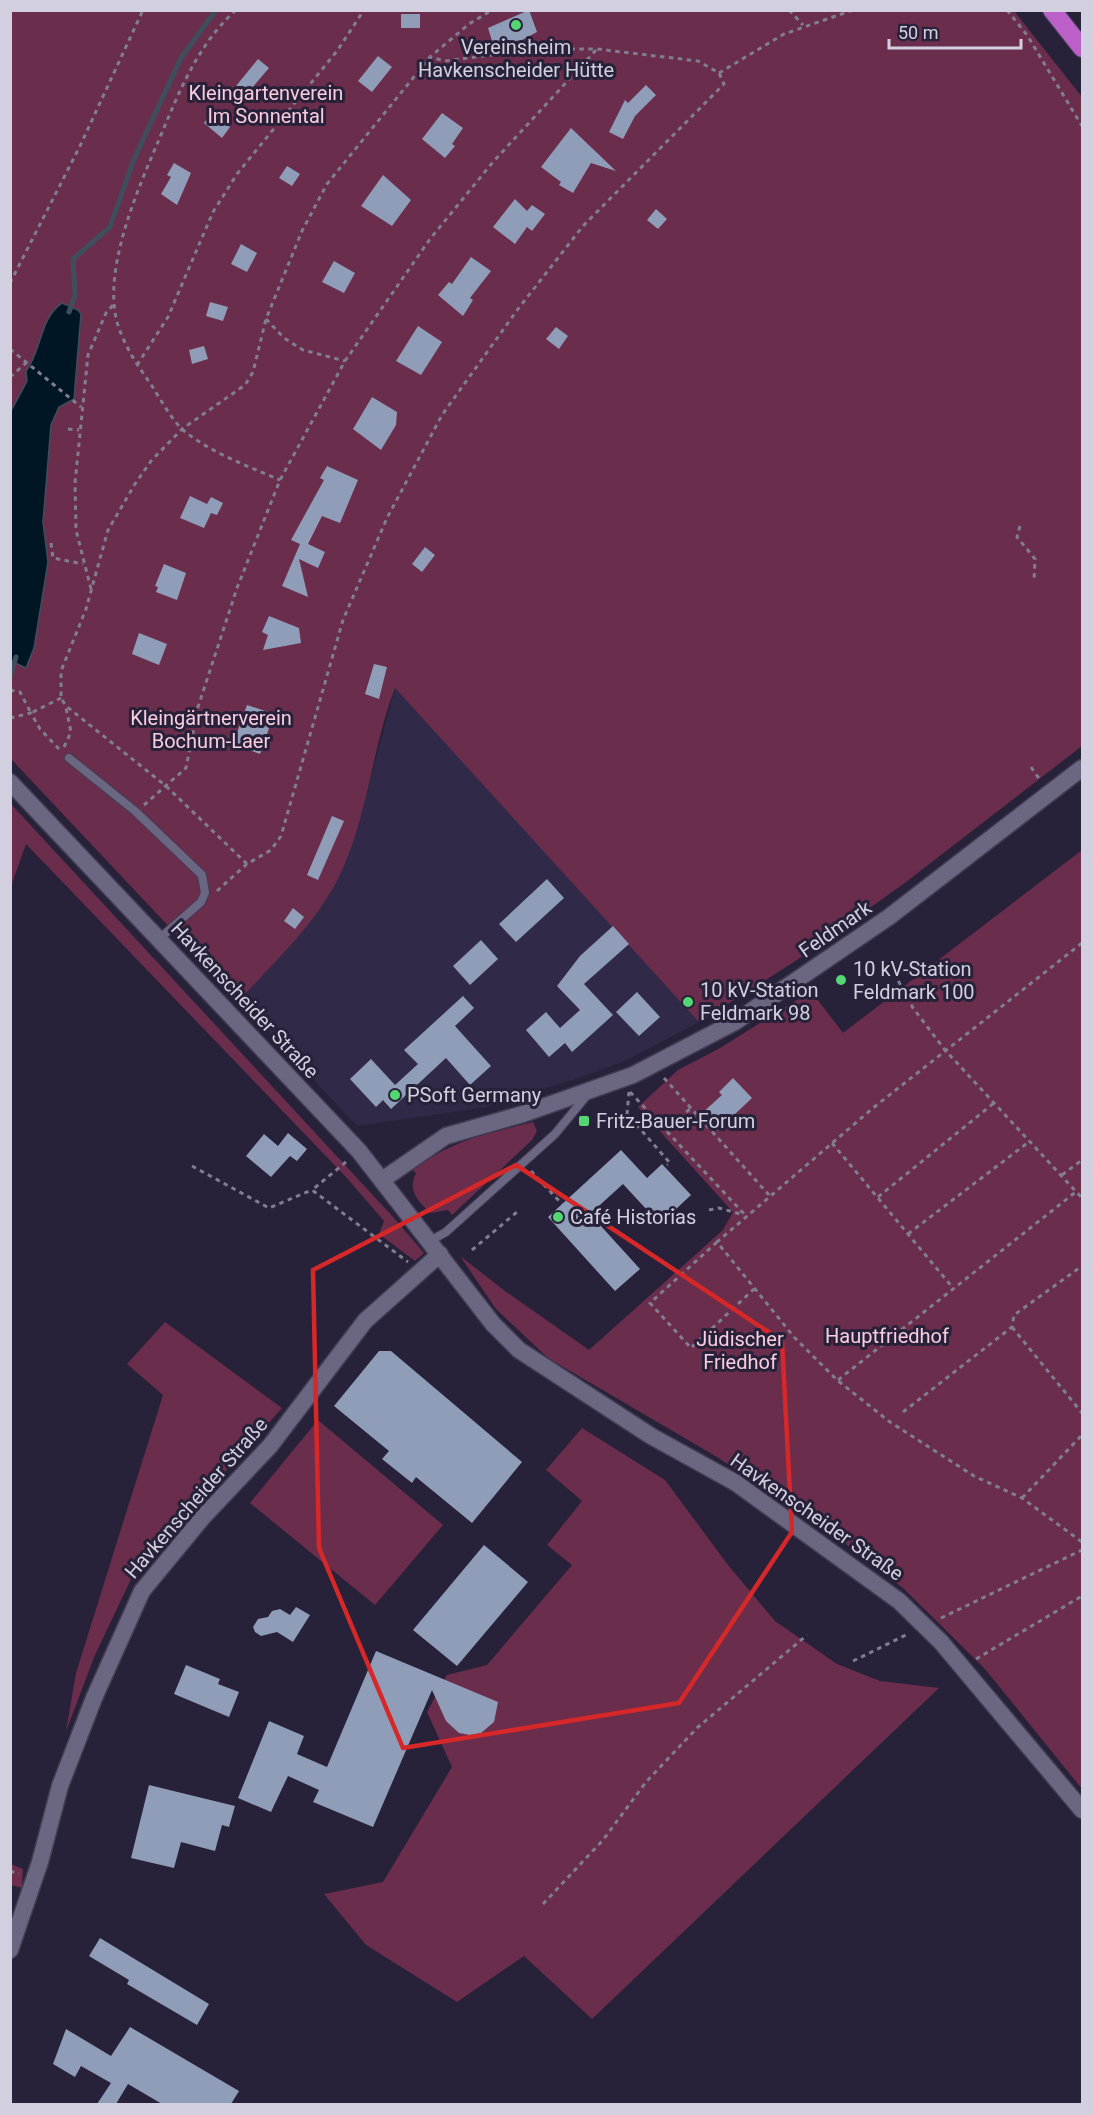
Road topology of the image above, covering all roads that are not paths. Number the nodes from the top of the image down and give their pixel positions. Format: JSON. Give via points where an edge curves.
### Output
{"nodes":[{"id":1,"x":1052,"y":10,"type":"edge"},
{"id":2,"x":1083,"y":48,"type":"edge"},
{"id":3,"x":69,"y":758,"type":"road end"},
{"id":4,"x":1083,"y":768,"type":"edge"},
{"id":5,"x":10,"y":782,"type":"edge"},
{"id":6,"x":159,"y":939,"type":"junction"},
{"id":7,"x":591,"y":1092,"type":"junction"},
{"id":8,"x":382,"y":1180,"type":"junction"},
{"id":9,"x":435,"y":1248,"type":"junction"},
{"id":10,"x":1083,"y":1810,"type":"edge"},
{"id":11,"x":10,"y":1950,"type":"edge"}],
"edges":[{"from":1,"to":2,"type":"highway"},
{"from":3,"to":6,"type":"lane","via":[[197,867],[205,884],[201,902]]},
{"from":4,"to":7,"type":"street","name":"Feldmark","via":[[888,917],[735,1022],[653,1065],[631,1083]]},
{"from":5,"to":6,"type":"street","name":"Havkenscheider Straße"},
{"from":6,"to":8,"type":"street","name":"Havkenscheider Straße"},
{"from":7,"to":8,"type":"street","name":"Feldmark","via":[[446,1136]]},
{"from":7,"to":9,"type":"lane","name":"Feldmark","via":[[555,1134],[446,1232]]},
{"from":8,"to":9,"type":"street","name":"Havkenscheider Straße"},
{"from":9,"to":10,"type":"street","name":"Havkenscheider Straße","bridge":true,"via":[[492,1324],[538,1366],[736,1483],[899,1601],[941,1642]]},
{"from":9,"to":11,"type":"street","name":"Havkenscheider Straße","via":[[421,1272],[365,1321],[270,1446],[203,1517],[142,1591],[60,1786],[40,1862]]}]}
